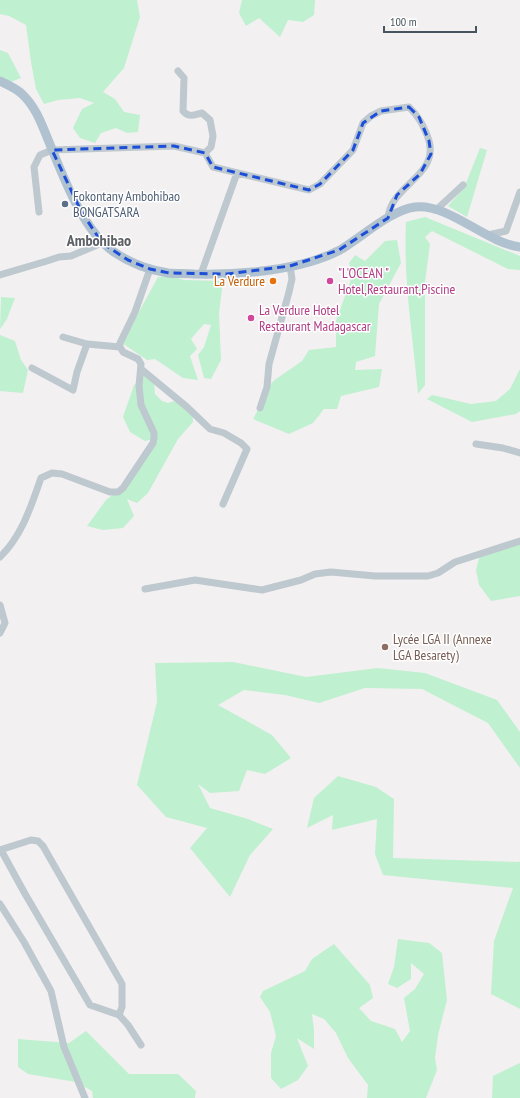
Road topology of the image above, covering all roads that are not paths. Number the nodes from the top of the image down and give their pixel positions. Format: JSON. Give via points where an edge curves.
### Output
{"nodes":[{"id":1,"x":178,"y":71,"type":"dead end"},
{"id":2,"x":0,"y":81,"type":"edge"},
{"id":3,"x":52,"y":150,"type":"junction"},
{"id":4,"x":205,"y":153,"type":"junction"},
{"id":5,"x":237,"y":173,"type":"junction"},
{"id":6,"x":463,"y":185,"type":"dead end"},
{"id":7,"x":520,"y":192,"type":"edge"},
{"id":8,"x":436,"y":210,"type":"junction"},
{"id":9,"x":517,"y":210,"type":"edge"},
{"id":10,"x":39,"y":212,"type":"dead end"},
{"id":11,"x":388,"y":218,"type":"junction"},
{"id":12,"x":488,"y":235,"type":"junction"},
{"id":13,"x":102,"y":242,"type":"junction"},
{"id":14,"x":520,"y":247,"type":"edge"},
{"id":15,"x":290,"y":266,"type":"junction"},
{"id":16,"x":150,"y":269,"type":"junction"},
{"id":17,"x":0,"y":274,"type":"edge"},
{"id":18,"x":201,"y":274,"type":"junction"},
{"id":19,"x":63,"y":336,"type":"dead end"},
{"id":20,"x":87,"y":344,"type":"junction"},
{"id":21,"x":120,"y":347,"type":"junction"},
{"id":22,"x":32,"y":368,"type":"dead end"},
{"id":23,"x":141,"y":369,"type":"junction"},
{"id":24,"x":260,"y":408,"type":"dead end"},
{"id":25,"x":476,"y":444,"type":"dead end"},
{"id":26,"x":520,"y":454,"type":"edge"},
{"id":27,"x":223,"y":504,"type":"dead end"},
{"id":28,"x":520,"y":540,"type":"edge"},
{"id":29,"x":0,"y":557,"type":"edge"},
{"id":30,"x":146,"y":589,"type":"dead end"},
{"id":31,"x":0,"y":605,"type":"edge"},
{"id":32,"x":0,"y":633,"type":"edge"},
{"id":33,"x":1,"y":850,"type":"edge"},
{"id":34,"x":0,"y":904,"type":"edge"},
{"id":35,"x":119,"y":1015,"type":"junction"},
{"id":36,"x":141,"y":1045,"type":"dead end"},
{"id":37,"x":86,"y":1098,"type":"edge"}],
"edges":[{"from":1,"to":4,"type":"street","via":[[184,78],[183,111],[190,116],[202,112],[210,120],[213,136],[211,147]]},
{"from":2,"to":3,"type":"main road","via":[[22,94],[31,104]]},
{"from":3,"to":4,"type":"street","via":[[174,146]]},
{"from":3,"to":10,"type":"street","via":[[40,155],[34,167]]},
{"from":3,"to":13,"type":"main road","via":[[81,211]]},
{"from":4,"to":5,"type":"street","via":[[213,167]]},
{"from":5,"to":11,"type":"street","via":[[309,190],[320,184],[353,150],[363,123],[371,116],[381,111],[409,107],[419,117],[429,141],[431,154],[420,174],[397,195]]},
{"from":5,"to":18,"type":"street"},
{"from":6,"to":8,"type":"street"},
{"from":7,"to":9,"type":"street"},
{"from":8,"to":11,"type":"main road","via":[[416,207]]},
{"from":8,"to":12,"type":"main road"},
{"from":9,"to":12,"type":"street","via":[[506,231]]},
{"from":11,"to":15,"type":"main road","via":[[339,250]]},
{"from":12,"to":14,"type":"main road"},
{"from":13,"to":16,"type":"main road","via":[[128,260]]},
{"from":13,"to":17,"type":"street","via":[[71,256],[58,257]]},
{"from":15,"to":18,"type":"main road","via":[[227,274]]},
{"from":15,"to":24,"type":"street","via":[[292,279]]},
{"from":16,"to":18,"type":"main road","via":[[169,273]]},
{"from":16,"to":21,"type":"street"},
{"from":19,"to":20,"type":"street"},
{"from":20,"to":21,"type":"street"},
{"from":20,"to":22,"type":"street","via":[[72,390]]},
{"from":21,"to":23,"type":"street","via":[[123,352],[138,359]]},
{"from":23,"to":27,"type":"street","via":[[210,429],[224,433],[247,449]]},
{"from":23,"to":29,"type":"street","via":[[141,404],[154,432],[154,438],[123,488],[118,492],[110,492],[62,474],[52,473],[41,478],[20,533]]},
{"from":25,"to":26,"type":"street","via":[[503,448]]},
{"from":28,"to":30,"type":"street","via":[[455,562],[428,576],[374,576],[331,572],[315,574],[262,590],[195,580]]},
{"from":31,"to":32,"type":"street","via":[[5,623]]},
{"from":33,"to":35,"type":"street","via":[[90,1005]]},
{"from":33,"to":35,"type":"street","via":[[31,840],[38,840],[43,846],[122,984],[122,1006]]},
{"from":34,"to":37,"type":"street","via":[[51,991],[64,1047]]},
{"from":35,"to":36,"type":"street"}]}
